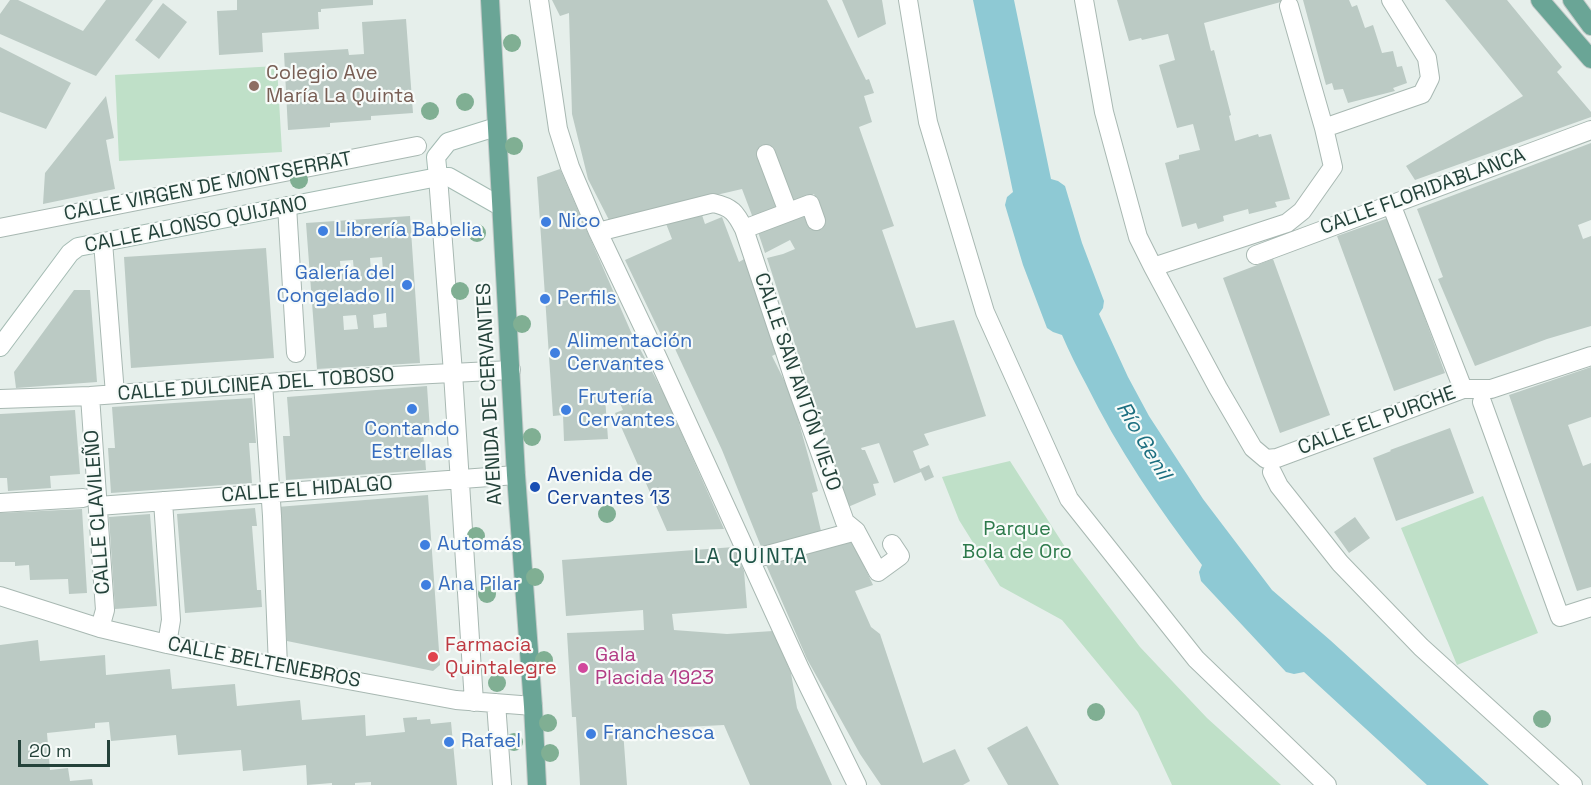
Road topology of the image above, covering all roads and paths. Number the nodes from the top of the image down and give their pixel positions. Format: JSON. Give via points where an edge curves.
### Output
{"nodes":[{"id":1,"x":490,"y":0,"type":"edge"},
{"id":2,"x":538,"y":0,"type":"edge"},
{"id":3,"x":908,"y":0,"type":"edge"},
{"id":4,"x":1084,"y":0,"type":"edge"},
{"id":5,"x":1391,"y":0,"type":"edge"},
{"id":6,"x":1540,"y":0,"type":"edge"},
{"id":7,"x":1572,"y":0,"type":"edge"},
{"id":8,"x":1289,"y":6,"type":"dead end"},
{"id":9,"x":1591,"y":26,"type":"edge"},
{"id":10,"x":1591,"y":59,"type":"edge"},
{"id":11,"x":496,"y":127,"type":"junction"},
{"id":12,"x":1324,"y":128,"type":"junction"},
{"id":13,"x":1591,"y":130,"type":"edge"},
{"id":14,"x":417,"y":146,"type":"dead end"},
{"id":15,"x":766,"y":154,"type":"dead end"},
{"id":16,"x":438,"y":177,"type":"junction"},
{"id":17,"x":1391,"y":204,"type":"junction"},
{"id":18,"x":287,"y":206,"type":"junction"},
{"id":19,"x":500,"y":206,"type":"junction"},
{"id":20,"x":788,"y":212,"type":"junction"},
{"id":21,"x":816,"y":221,"type":"dead end"},
{"id":22,"x":0,"y":228,"type":"edge"},
{"id":23,"x":744,"y":229,"type":"junction"},
{"id":24,"x":598,"y":232,"type":"junction"},
{"id":25,"x":103,"y":242,"type":"junction"},
{"id":26,"x":1256,"y":255,"type":"dead end"},
{"id":27,"x":1153,"y":267,"type":"junction"},
{"id":28,"x":0,"y":347,"type":"edge"},
{"id":29,"x":296,"y":353,"type":"dead end"},
{"id":30,"x":1591,"y":356,"type":"edge"},
{"id":31,"x":511,"y":370,"type":"junction"},
{"id":32,"x":453,"y":373,"type":"junction"},
{"id":33,"x":263,"y":383,"type":"junction"},
{"id":34,"x":1462,"y":389,"type":"junction"},
{"id":35,"x":115,"y":394,"type":"junction"},
{"id":36,"x":90,"y":396,"type":"junction"},
{"id":37,"x":0,"y":399,"type":"edge"},
{"id":38,"x":1482,"y":402,"type":"dead end"},
{"id":39,"x":1269,"y":466,"type":"junction"},
{"id":40,"x":516,"y":475,"type":"junction"},
{"id":41,"x":460,"y":479,"type":"junction"},
{"id":42,"x":270,"y":493,"type":"junction"},
{"id":43,"x":163,"y":501,"type":"junction"},
{"id":44,"x":0,"y":502,"type":"edge"},
{"id":45,"x":91,"y":502,"type":"junction"},
{"id":46,"x":856,"y":531,"type":"junction"},
{"id":47,"x":892,"y":543,"type":"dead end"},
{"id":48,"x":760,"y":556,"type":"dead end"},
{"id":49,"x":0,"y":596,"type":"edge"},
{"id":50,"x":1591,"y":607,"type":"edge"},
{"id":51,"x":100,"y":628,"type":"junction"},
{"id":52,"x":167,"y":644,"type":"junction"},
{"id":53,"x":278,"y":667,"type":"junction"},
{"id":54,"x":474,"y":702,"type":"junction"},
{"id":55,"x":496,"y":703,"type":"junction"},
{"id":56,"x":533,"y":706,"type":"junction"},
{"id":57,"x":502,"y":785,"type":"edge"},
{"id":58,"x":537,"y":785,"type":"edge"},
{"id":59,"x":857,"y":785,"type":"edge"},
{"id":60,"x":1327,"y":785,"type":"edge"},
{"id":61,"x":1573,"y":785,"type":"edge"}],
"edges":[{"from":1,"to":11,"type":"main road","name":"AVENIDA DE CERVANTES"},
{"from":2,"to":24,"type":"street","via":[[558,129]]},
{"from":3,"to":60,"type":"street","via":[[928,122],[985,312],[1069,499],[1196,658]]},
{"from":4,"to":27,"type":"street","via":[[1104,112],[1138,237]]},
{"from":5,"to":12,"type":"street","via":[[1427,58],[1430,78],[1422,94]]},
{"from":6,"to":10,"type":"main road"},
{"from":7,"to":9,"type":"main road"},
{"from":8,"to":12,"type":"street"},
{"from":11,"to":16,"type":"street","via":[[448,142],[436,157]]},
{"from":11,"to":19,"type":"main road","name":"AVENIDA DE CERVANTES"},
{"from":12,"to":27,"type":"street","via":[[1333,167],[1302,211],[1287,223]]},
{"from":13,"to":17,"type":"street","name":"CALLE FLORIDABLANCA"},
{"from":14,"to":22,"type":"street","name":"CALLE VIRGEN DE MONTSERRAT"},
{"from":15,"to":20,"type":"street"},
{"from":16,"to":18,"type":"street","name":"CALLE ALONSO QUIJANO"},
{"from":16,"to":19,"type":"street","name":"CALLE ALONSO QUIJANO","via":[[449,177]]},
{"from":16,"to":32,"type":"street","name":"AVENIDA DE CERVANTES"},
{"from":17,"to":26,"type":"street","name":"CALLE FLORIDABLANCA"},
{"from":17,"to":34,"type":"street"},
{"from":18,"to":25,"type":"street","name":"CALLE ALONSO QUIJANO"},
{"from":18,"to":29,"type":"street"},
{"from":19,"to":31,"type":"main road","name":"AVENIDA DE CERVANTES"},
{"from":20,"to":21,"type":"street","via":[[810,204]]},
{"from":20,"to":23,"type":"street"},
{"from":23,"to":24,"type":"street","name":"CALLE SAN ANTÓN VIEJO","via":[[727,206],[713,203]]},
{"from":23,"to":46,"type":"street","name":"CALLE SAN ANTÓN VIEJO","via":[[845,522]]},
{"from":24,"to":59,"type":"street"},
{"from":25,"to":28,"type":"street","name":"CALLE ALONSO QUIJANO","via":[[78,247],[70,253]]},
{"from":25,"to":35,"type":"street"},
{"from":27,"to":39,"type":"street","via":[[1218,388]]},
{"from":30,"to":34,"type":"street","name":"CALLE EL PURCHE","via":[[1491,389]]},
{"from":31,"to":32,"type":"street","name":"CALLE DULCINEA DEL TOBOSO"},
{"from":31,"to":40,"type":"main road","name":"AVENIDA DE CERVANTES"},
{"from":32,"to":33,"type":"street","name":"CALLE DULCINEA DEL TOBOSO"},
{"from":32,"to":41,"type":"street","name":"AVENIDA DE CERVANTES"},
{"from":33,"to":35,"type":"street","name":"CALLE DULCINEA DEL TOBOSO"},
{"from":33,"to":42,"type":"street"},
{"from":34,"to":39,"type":"street","name":"CALLE EL PURCHE","via":[[1277,458]]},
{"from":35,"to":36,"type":"street","name":"CALLE DULCINEA DEL TOBOSO"},
{"from":36,"to":37,"type":"street","name":"CALLE DULCINEA DEL TOBOSO"},
{"from":36,"to":45,"type":"street","name":"CALLE CLAVILEÑO"},
{"from":38,"to":50,"type":"street","name":"CALLE EL PURCHE","via":[[1560,617]]},
{"from":39,"to":61,"type":"street","via":[[1279,486],[1340,563],[1413,639]]},
{"from":40,"to":41,"type":"street","name":"CALLE EL HIDALGO"},
{"from":40,"to":56,"type":"main road","name":"AVENIDA DE CERVANTES"},
{"from":41,"to":42,"type":"street","name":"CALLE EL HIDALGO"},
{"from":41,"to":54,"type":"street","name":"AVENIDA DE CERVANTES"},
{"from":42,"to":43,"type":"street","name":"CALLE EL HIDALGO"},
{"from":42,"to":53,"type":"street"},
{"from":43,"to":45,"type":"street","name":"CALLE EL HIDALGO"},
{"from":43,"to":52,"type":"street","via":[[171,611]]},
{"from":44,"to":45,"type":"street","name":"CALLE EL HIDALGO"},
{"from":45,"to":51,"type":"street","name":"CALLE CLAVILEÑO","via":[[105,610]]},
{"from":46,"to":47,"type":"street","name":"CALLE SAN ANTÓN VIEJO","via":[[878,572],[900,556]]},
{"from":46,"to":48,"type":"street"},
{"from":49,"to":51,"type":"street","name":"CALLE BELTENEBROS"},
{"from":51,"to":52,"type":"street","name":"CALLE BELTENEBROS"},
{"from":52,"to":53,"type":"street","name":"CALLE BELTENEBROS"},
{"from":53,"to":54,"type":"street","name":"CALLE BELTENEBROS"},
{"from":54,"to":55,"type":"street","name":"CALLE BELTENEBROS"},
{"from":55,"to":56,"type":"street","name":"CALLE BELTENEBROS"},
{"from":55,"to":57,"type":"street"},
{"from":56,"to":58,"type":"main road","name":"AVENIDA DE CERVANTES"}]}
